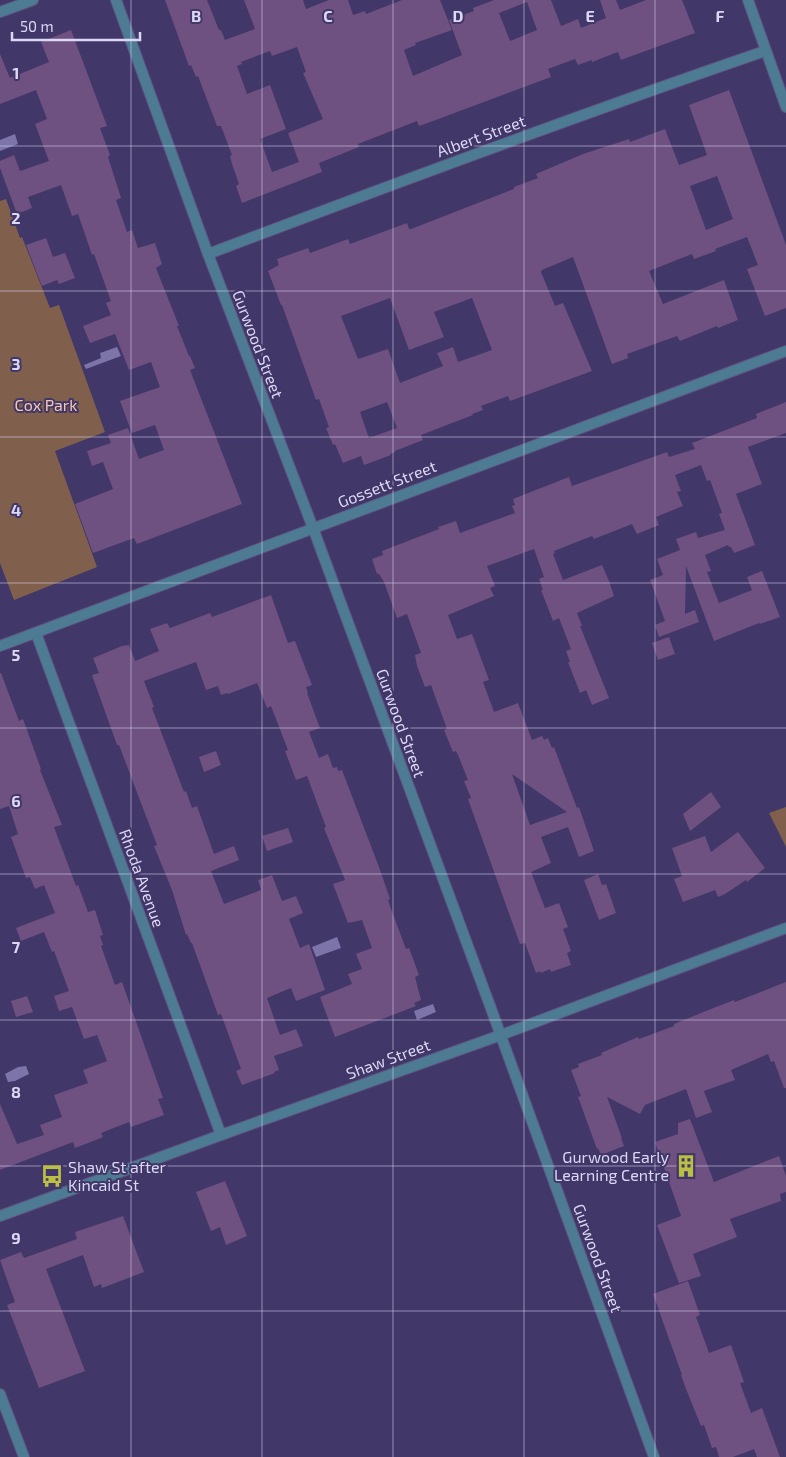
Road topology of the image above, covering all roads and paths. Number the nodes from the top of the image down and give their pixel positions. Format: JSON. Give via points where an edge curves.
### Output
{"nodes":[{"id":1,"x":34,"y":0,"type":"edge"},
{"id":2,"x":116,"y":0,"type":"edge"},
{"id":3,"x":748,"y":0,"type":"edge"},
{"id":4,"x":0,"y":12,"type":"edge"},
{"id":5,"x":765,"y":50,"type":"junction"},
{"id":6,"x":786,"y":108,"type":"edge"},
{"id":7,"x":208,"y":254,"type":"junction"},
{"id":8,"x":786,"y":351,"type":"edge"},
{"id":9,"x":312,"y":528,"type":"junction"},
{"id":10,"x":36,"y":633,"type":"junction"},
{"id":11,"x":0,"y":646,"type":"edge"},
{"id":12,"x":786,"y":928,"type":"edge"},
{"id":13,"x":500,"y":1035,"type":"junction"},
{"id":14,"x":221,"y":1134,"type":"junction"},
{"id":15,"x":0,"y":1216,"type":"edge"},
{"id":16,"x":0,"y":1394,"type":"edge"},
{"id":17,"x":24,"y":1457,"type":"edge"},
{"id":18,"x":654,"y":1457,"type":"edge"}],
"edges":[{"from":1,"to":4,"type":"street"},
{"from":2,"to":7,"type":"street","name":"Gurwood Street"},
{"from":3,"to":5,"type":"street"},
{"from":5,"to":6,"type":"street"},
{"from":5,"to":7,"type":"street","name":"Albert Street"},
{"from":7,"to":9,"type":"street","name":"Gurwood Street"},
{"from":8,"to":9,"type":"street","name":"Gossett Street"},
{"from":9,"to":10,"type":"street","name":"Gossett Street"},
{"from":9,"to":13,"type":"street","name":"Gurwood Street"},
{"from":10,"to":11,"type":"street","name":"Gossett Street"},
{"from":10,"to":14,"type":"street","name":"Rhoda Avenue"},
{"from":12,"to":13,"type":"street","name":"Shaw Street"},
{"from":13,"to":14,"type":"street","name":"Shaw Street"},
{"from":13,"to":18,"type":"street","name":"Gurwood Street"},
{"from":14,"to":15,"type":"street","name":"Shaw Street"},
{"from":16,"to":17,"type":"street"}]}
